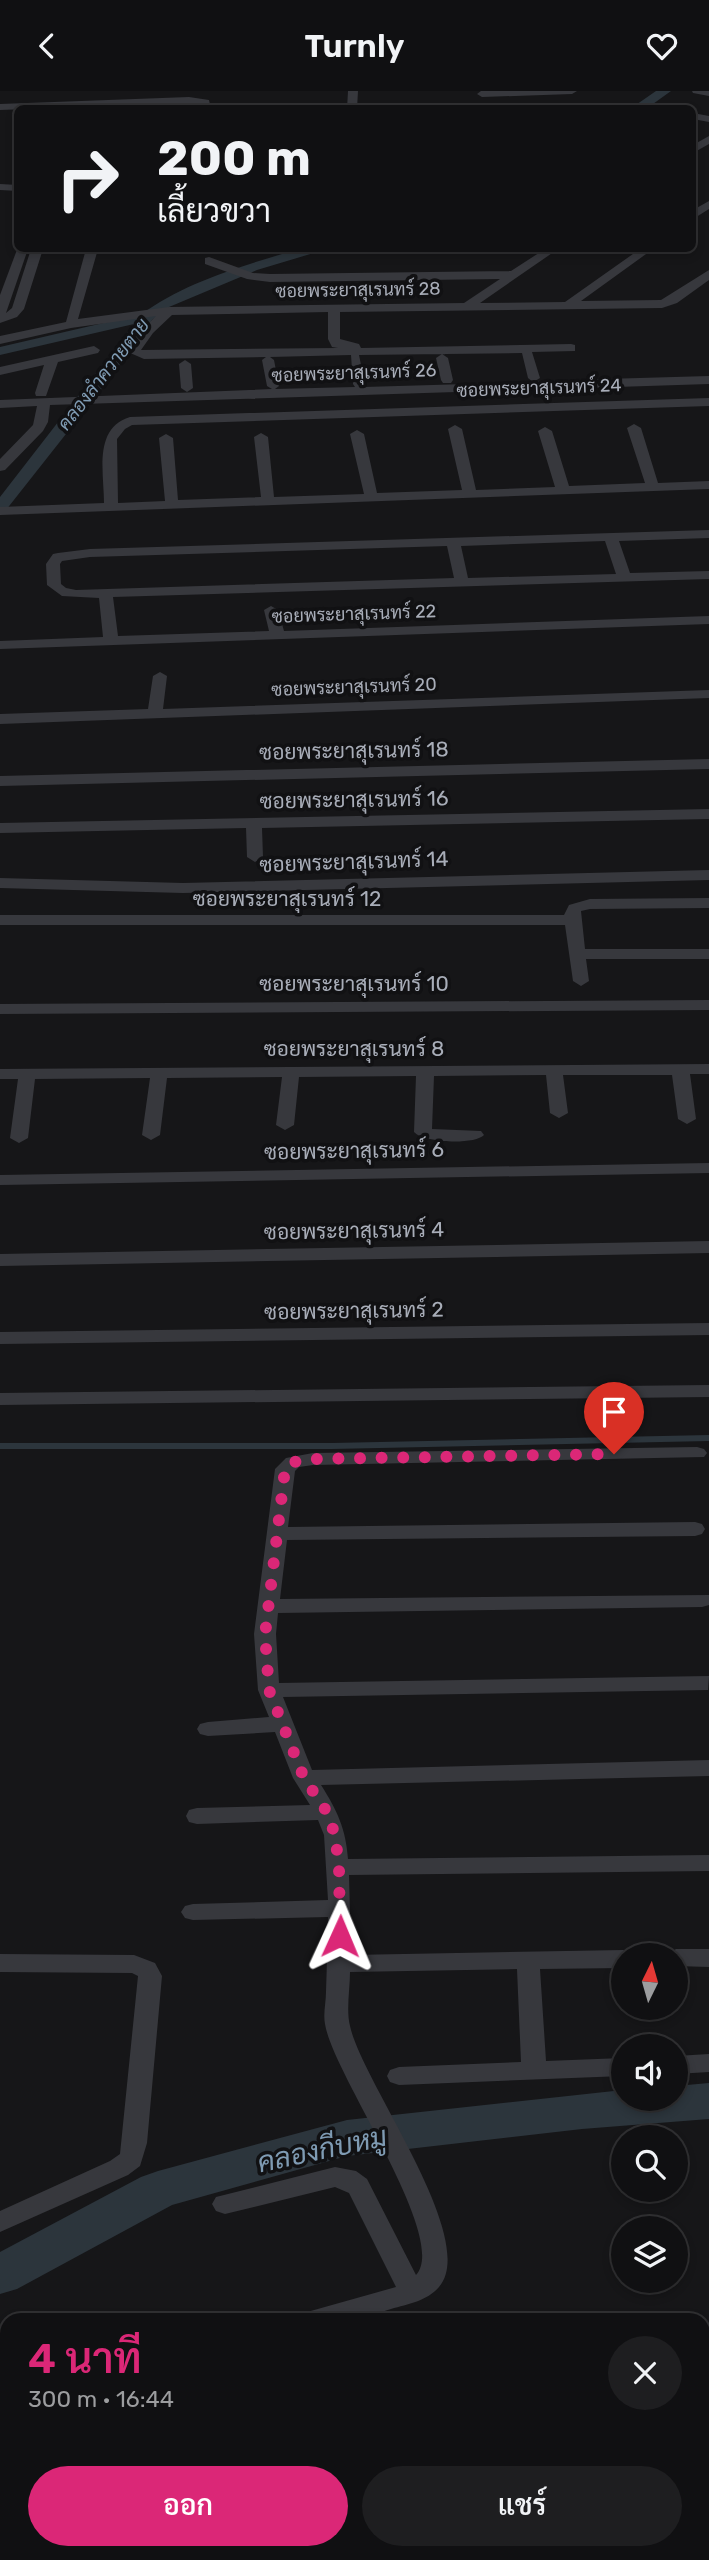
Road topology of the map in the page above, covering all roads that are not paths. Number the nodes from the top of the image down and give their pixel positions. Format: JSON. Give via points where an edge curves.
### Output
{"nodes":[{"id":1,"x":572,"y":91,"type":"edge"},
{"id":2,"x":697,"y":91,"type":"edge"},
{"id":3,"x":482,"y":92,"type":"edge"},
{"id":4,"x":709,"y":93,"type":"edge"},
{"id":5,"x":54,"y":105,"type":"edge"},
{"id":6,"x":205,"y":105,"type":"edge"},
{"id":7,"x":21,"y":252,"type":"edge"},
{"id":8,"x":36,"y":252,"type":"edge"},
{"id":9,"x":91,"y":252,"type":"edge"},
{"id":10,"x":548,"y":252,"type":"edge"},
{"id":11,"x":643,"y":252,"type":"edge"},
{"id":12,"x":209,"y":261,"type":"dead end"},
{"id":13,"x":709,"y":274,"type":"edge"},
{"id":14,"x":515,"y":275,"type":"junction"},
{"id":15,"x":570,"y":304,"type":"junction"},
{"id":16,"x":468,"y":306,"type":"junction"},
{"id":17,"x":334,"y":307,"type":"junction"},
{"id":18,"x":0,"y":311,"type":"edge"},
{"id":19,"x":166,"y":311,"type":"junction"},
{"id":20,"x":0,"y":319,"type":"edge"},
{"id":21,"x":71,"y":324,"type":"junction"},
{"id":22,"x":0,"y":340,"type":"edge"},
{"id":23,"x":405,"y":347,"type":"dead end"},
{"id":24,"x":571,"y":348,"type":"dead end"},
{"id":25,"x":94,"y":350,"type":"dead end"},
{"id":26,"x":527,"y":355,"type":"dead end"},
{"id":27,"x":355,"y":358,"type":"dead end"},
{"id":28,"x":442,"y":358,"type":"dead end"},
{"id":29,"x":52,"y":360,"type":"junction"},
{"id":30,"x":268,"y":360,"type":"dead end"},
{"id":31,"x":185,"y":365,"type":"dead end"},
{"id":32,"x":0,"y":372,"type":"edge"},
{"id":33,"x":709,"y":373,"type":"edge"},
{"id":34,"x":534,"y":378,"type":"junction"},
{"id":35,"x":447,"y":380,"type":"junction"},
{"id":36,"x":574,"y":380,"type":"junction"},
{"id":37,"x":709,"y":380,"type":"edge"},
{"id":38,"x":359,"y":384,"type":"junction"},
{"id":39,"x":274,"y":386,"type":"junction"},
{"id":40,"x":187,"y":388,"type":"junction"},
{"id":41,"x":248,"y":390,"type":"junction"},
{"id":42,"x":0,"y":393,"type":"edge"},
{"id":43,"x":117,"y":394,"type":"junction"},
{"id":44,"x":43,"y":397,"type":"junction"},
{"id":45,"x":709,"y":402,"type":"edge"},
{"id":46,"x":0,"y":404,"type":"edge"},
{"id":47,"x":634,"y":428,"type":"dead end"},
{"id":48,"x":454,"y":429,"type":"dead end"},
{"id":49,"x":545,"y":431,"type":"dead end"},
{"id":50,"x":357,"y":434,"type":"dead end"},
{"id":51,"x":261,"y":437,"type":"dead end"},
{"id":52,"x":166,"y":438,"type":"dead end"},
{"id":53,"x":0,"y":446,"type":"edge"},
{"id":54,"x":21,"y":447,"type":"junction"},
{"id":55,"x":0,"y":467,"type":"edge"},
{"id":56,"x":709,"y":485,"type":"edge"},
{"id":57,"x":653,"y":487,"type":"junction"},
{"id":58,"x":563,"y":490,"type":"junction"},
{"id":59,"x":470,"y":494,"type":"junction"},
{"id":60,"x":371,"y":497,"type":"junction"},
{"id":61,"x":268,"y":502,"type":"junction"},
{"id":62,"x":172,"y":505,"type":"junction"},
{"id":63,"x":111,"y":507,"type":"junction"},
{"id":64,"x":2,"y":511,"type":"edge"},
{"id":65,"x":709,"y":534,"type":"edge"},
{"id":66,"x":611,"y":538,"type":"junction"},
{"id":67,"x":453,"y":543,"type":"junction"},
{"id":68,"x":709,"y":575,"type":"edge"},
{"id":69,"x":625,"y":578,"type":"junction"},
{"id":70,"x":462,"y":583,"type":"junction"},
{"id":71,"x":106,"y":594,"type":"junction"},
{"id":72,"x":271,"y":610,"type":"dead end"},
{"id":73,"x":709,"y":620,"type":"edge"},
{"id":74,"x":278,"y":637,"type":"junction"},
{"id":75,"x":111,"y":641,"type":"junction"},
{"id":76,"x":0,"y":646,"type":"edge"},
{"id":77,"x":160,"y":676,"type":"dead end"},
{"id":78,"x":709,"y":694,"type":"edge"},
{"id":79,"x":155,"y":714,"type":"junction"},
{"id":80,"x":0,"y":719,"type":"edge"},
{"id":81,"x":709,"y":764,"type":"edge"},
{"id":82,"x":0,"y":781,"type":"edge"},
{"id":83,"x":709,"y":814,"type":"edge"},
{"id":84,"x":254,"y":823,"type":"junction"},
{"id":85,"x":0,"y":828,"type":"edge"},
{"id":86,"x":255,"y":857,"type":"dead end"},
{"id":87,"x":709,"y":875,"type":"edge"},
{"id":88,"x":0,"y":883,"type":"edge"},
{"id":89,"x":709,"y":903,"type":"edge"},
{"id":90,"x":0,"y":920,"type":"edge"},
{"id":91,"x":573,"y":921,"type":"junction"},
{"id":92,"x":577,"y":954,"type":"junction"},
{"id":93,"x":709,"y":954,"type":"edge"},
{"id":94,"x":581,"y":981,"type":"dead end"},
{"id":95,"x":709,"y":1005,"type":"edge"},
{"id":96,"x":0,"y":1009,"type":"edge"},
{"id":97,"x":680,"y":1069,"type":"junction"},
{"id":98,"x":709,"y":1069,"type":"edge"},
{"id":99,"x":554,"y":1070,"type":"junction"},
{"id":100,"x":425,"y":1071,"type":"junction"},
{"id":101,"x":290,"y":1072,"type":"junction"},
{"id":102,"x":159,"y":1073,"type":"junction"},
{"id":103,"x":0,"y":1074,"type":"edge"},
{"id":104,"x":27,"y":1074,"type":"junction"},
{"id":105,"x":559,"y":1113,"type":"dead end"},
{"id":106,"x":687,"y":1119,"type":"dead end"},
{"id":107,"x":285,"y":1125,"type":"dead end"},
{"id":108,"x":151,"y":1135,"type":"dead end"},
{"id":109,"x":475,"y":1135,"type":"dead end"},
{"id":110,"x":19,"y":1138,"type":"dead end"},
{"id":111,"x":709,"y":1168,"type":"edge"},
{"id":112,"x":0,"y":1180,"type":"edge"},
{"id":113,"x":709,"y":1247,"type":"edge"},
{"id":114,"x":0,"y":1260,"type":"edge"},
{"id":115,"x":709,"y":1329,"type":"edge"},
{"id":116,"x":0,"y":1338,"type":"edge"},
{"id":117,"x":709,"y":1391,"type":"edge"},
{"id":118,"x":0,"y":1399,"type":"edge"},
{"id":119,"x":697,"y":1453,"type":"dead end"},
{"id":120,"x":695,"y":1529,"type":"dead end"},
{"id":121,"x":277,"y":1534,"type":"junction"},
{"id":122,"x":702,"y":1600,"type":"dead end"},
{"id":123,"x":270,"y":1606,"type":"junction"},
{"id":124,"x":708,"y":1683,"type":"edge"},
{"id":125,"x":269,"y":1690,"type":"junction"},
{"id":126,"x":282,"y":1724,"type":"junction"},
{"id":127,"x":208,"y":1729,"type":"dead end"},
{"id":128,"x":709,"y":1768,"type":"edge"},
{"id":129,"x":304,"y":1778,"type":"junction"},
{"id":130,"x":327,"y":1812,"type":"junction"},
{"id":131,"x":197,"y":1816,"type":"dead end"},
{"id":132,"x":709,"y":1863,"type":"edge"},
{"id":133,"x":339,"y":1867,"type":"junction"},
{"id":134,"x":340,"y":1908,"type":"junction"},
{"id":135,"x":193,"y":1912,"type":"dead end"},
{"id":136,"x":688,"y":1958,"type":"edge"},
{"id":137,"x":709,"y":1958,"type":"edge"},
{"id":138,"x":611,"y":1959,"type":"edge"},
{"id":139,"x":528,"y":1961,"type":"junction"},
{"id":140,"x":0,"y":1963,"type":"edge"},
{"id":141,"x":339,"y":1964,"type":"junction"},
{"id":142,"x":709,"y":2063,"type":"edge"},
{"id":143,"x":688,"y":2064,"type":"edge"},
{"id":144,"x":611,"y":2067,"type":"edge"},
{"id":145,"x":534,"y":2070,"type":"junction"},
{"id":146,"x":399,"y":2076,"type":"dead end"},
{"id":147,"x":225,"y":2204,"type":"dead end"},
{"id":148,"x":0,"y":2222,"type":"edge"},
{"id":149,"x":412,"y":2293,"type":"junction"},
{"id":150,"x":339,"y":2313,"type":"edge"}],
"edges":[{"from":1,"to":3,"type":"street"},
{"from":2,"to":4,"type":"street"},
{"from":5,"to":6,"type":"street","via":[[189,100]]},
{"from":7,"to":18,"type":"street"},
{"from":8,"to":20,"type":"street","via":[[18,309]]},
{"from":9,"to":21,"type":"street"},
{"from":10,"to":14,"type":"street"},
{"from":11,"to":15,"type":"street"},
{"from":12,"to":14,"type":"street","via":[[270,278]]},
{"from":13,"to":15,"type":"street","name":"ซอยพระยาสุเรนทร์ 28","via":[[668,303]]},
{"from":14,"to":16,"type":"street"},
{"from":15,"to":16,"type":"street","name":"ซอยพระยาสุเรนทร์ 28"},
{"from":16,"to":17,"type":"street","name":"ซอยพระยาสุเรนทร์ 28"},
{"from":17,"to":19,"type":"street","name":"ซอยพระยาสุเรนทร์ 28"},
{"from":17,"to":23,"type":"street","via":[[336,344]]},
{"from":19,"to":21,"type":"street","name":"ซอยพระยาสุเรนทร์ 28"},
{"from":19,"to":24,"type":"street","via":[[135,349],[138,355]]},
{"from":21,"to":22,"type":"street","name":"ซอยพระยาสุเรนทร์ 28"},
{"from":25,"to":29,"type":"street"},
{"from":26,"to":34,"type":"street"},
{"from":27,"to":38,"type":"street"},
{"from":28,"to":35,"type":"street"},
{"from":29,"to":32,"type":"street"},
{"from":29,"to":44,"type":"street"},
{"from":30,"to":39,"type":"street"},
{"from":31,"to":40,"type":"street"},
{"from":33,"to":36,"type":"street","name":"ซอยพระยาสุเรนทร์ 26"},
{"from":34,"to":35,"type":"street","name":"ซอยพระยาสุเรนทร์ 26"},
{"from":34,"to":36,"type":"street","name":"ซอยพระยาสุเรนทร์ 26"},
{"from":35,"to":38,"type":"street","name":"ซอยพระยาสุเรนทร์ 26"},
{"from":36,"to":37,"type":"street","name":"ซอยพระยาสุเรนทร์ 26"},
{"from":36,"to":41,"type":"street","name":"ซอยพระยาสุเรนทร์ 26"},
{"from":38,"to":39,"type":"street","name":"ซอยพระยาสุเรนทร์ 26"},
{"from":39,"to":41,"type":"street","name":"ซอยพระยาสุเรนทร์ 26"},
{"from":40,"to":41,"type":"street","name":"ซอยพระยาสุเรนทร์ 26"},
{"from":40,"to":43,"type":"street","name":"ซอยพระยาสุเรนทร์ 26"},
{"from":41,"to":43,"type":"street","name":"ซอยพระยาสุเรนทร์ 26"},
{"from":42,"to":44,"type":"street","name":"ซอยพระยาสุเรนทร์ 26"},
{"from":43,"to":44,"type":"street","name":"ซอยพระยาสุเรนทร์ 26"},
{"from":44,"to":46,"type":"street","name":"ซอยพระยาสุเรนทร์ 26"},
{"from":44,"to":54,"type":"street","via":[[42,422]]},
{"from":45,"to":63,"type":"street","name":"ซอยพระยาสุเรนทร์ 24","via":[[131,422],[120,426],[110,439]]},
{"from":47,"to":57,"type":"street"},
{"from":48,"to":59,"type":"street"},
{"from":49,"to":58,"type":"street"},
{"from":50,"to":60,"type":"street"},
{"from":51,"to":61,"type":"street"},
{"from":52,"to":62,"type":"street"},
{"from":53,"to":54,"type":"street"},
{"from":54,"to":55,"type":"street"},
{"from":56,"to":57,"type":"street"},
{"from":57,"to":58,"type":"street"},
{"from":58,"to":59,"type":"street"},
{"from":59,"to":60,"type":"street"},
{"from":60,"to":61,"type":"street"},
{"from":61,"to":62,"type":"street"},
{"from":62,"to":63,"type":"street"},
{"from":63,"to":64,"type":"street"},
{"from":65,"to":66,"type":"street"},
{"from":66,"to":67,"type":"street"},
{"from":66,"to":69,"type":"street"},
{"from":67,"to":70,"type":"street"},
{"from":67,"to":71,"type":"street","via":[[90,553],[58,557],[53,564],[54,585],[62,592]]},
{"from":68,"to":69,"type":"street"},
{"from":69,"to":70,"type":"street"},
{"from":70,"to":71,"type":"street"},
{"from":71,"to":75,"type":"street"},
{"from":72,"to":74,"type":"street"},
{"from":73,"to":74,"type":"street","name":"ซอยพระยาสุเรนทร์ 22"},
{"from":74,"to":75,"type":"street","name":"ซอยพระยาสุเรนทร์ 22"},
{"from":75,"to":76,"type":"street","name":"ซอยพระยาสุเรนทร์ 22"},
{"from":77,"to":79,"type":"street"},
{"from":78,"to":79,"type":"street","name":"ซอยพระยาสุเรนทร์ 20"},
{"from":79,"to":80,"type":"street","name":"ซอยพระยาสุเรนทร์ 20"},
{"from":81,"to":82,"type":"street","name":"ซอยพระยาสุเรนทร์ 18"},
{"from":83,"to":84,"type":"street","name":"ซอยพระยาสุเรนทร์ 16"},
{"from":84,"to":85,"type":"street","name":"ซอยพระยาสุเรนทร์ 16"},
{"from":84,"to":86,"type":"street"},
{"from":87,"to":88,"type":"street","name":"ซอยพระยาสุเรนทร์ 14","via":[[183,888]]},
{"from":89,"to":91,"type":"street","via":[[590,904],[575,908]]},
{"from":90,"to":91,"type":"street","name":"ซอยพระยาสุเรนทร์ 12"},
{"from":91,"to":92,"type":"street"},
{"from":92,"to":93,"type":"street"},
{"from":92,"to":94,"type":"street"},
{"from":95,"to":96,"type":"street","name":"ซอยพระยาสุเรนทร์ 10"},
{"from":97,"to":98,"type":"street","name":"ซอยพระยาสุเรนทร์ 8"},
{"from":97,"to":99,"type":"street","name":"ซอยพระยาสุเรนทร์ 8"},
{"from":97,"to":106,"type":"street"},
{"from":99,"to":100,"type":"street","name":"ซอยพระยาสุเรนทร์ 8"},
{"from":99,"to":105,"type":"street"},
{"from":100,"to":101,"type":"street","name":"ซอยพระยาสุเรนทร์ 8"},
{"from":100,"to":109,"type":"street","via":[[423,1132]]},
{"from":101,"to":102,"type":"street","name":"ซอยพระยาสุเรนทร์ 8"},
{"from":101,"to":107,"type":"street"},
{"from":102,"to":104,"type":"street","name":"ซอยพระยาสุเรนทร์ 8"},
{"from":102,"to":108,"type":"street"},
{"from":103,"to":104,"type":"street","name":"ซอยพระยาสุเรนทร์ 8"},
{"from":104,"to":110,"type":"street"},
{"from":111,"to":112,"type":"street","name":"ซอยพระยาสุเรนทร์ 6"},
{"from":113,"to":114,"type":"street","name":"ซอยพระยาสุเรนทร์ 4"},
{"from":115,"to":116,"type":"street","name":"ซอยพระยาสุเรนทร์ 2"},
{"from":117,"to":118,"type":"street"},
{"from":119,"to":121,"type":"street","via":[[293,1462],[285,1469]]},
{"from":120,"to":121,"type":"street"},
{"from":121,"to":123,"type":"street"},
{"from":122,"to":123,"type":"street"},
{"from":123,"to":125,"type":"street","via":[[265,1635]]},
{"from":124,"to":125,"type":"street"},
{"from":125,"to":126,"type":"street"},
{"from":126,"to":127,"type":"street"},
{"from":126,"to":129,"type":"street"},
{"from":128,"to":129,"type":"street"},
{"from":129,"to":130,"type":"street"},
{"from":130,"to":131,"type":"street"},
{"from":130,"to":133,"type":"street"},
{"from":132,"to":133,"type":"street"},
{"from":133,"to":134,"type":"street"},
{"from":134,"to":135,"type":"street"},
{"from":134,"to":141,"type":"street"},
{"from":136,"to":137,"type":"street"},
{"from":138,"to":139,"type":"street"},
{"from":139,"to":141,"type":"street"},
{"from":139,"to":145,"type":"street"},
{"from":140,"to":148,"type":"street","via":[[134,1964],[147,1969],[150,1976],[131,2159]]},
{"from":141,"to":149,"type":"street","via":[[338,2024],[347,2053],[403,2162],[434,2239],[430,2279]]},
{"from":142,"to":143,"type":"street"},
{"from":144,"to":145,"type":"street"},
{"from":145,"to":146,"type":"street"},
{"from":147,"to":149,"type":"street","via":[[347,2178],[358,2186]]},
{"from":149,"to":150,"type":"street"}]}
